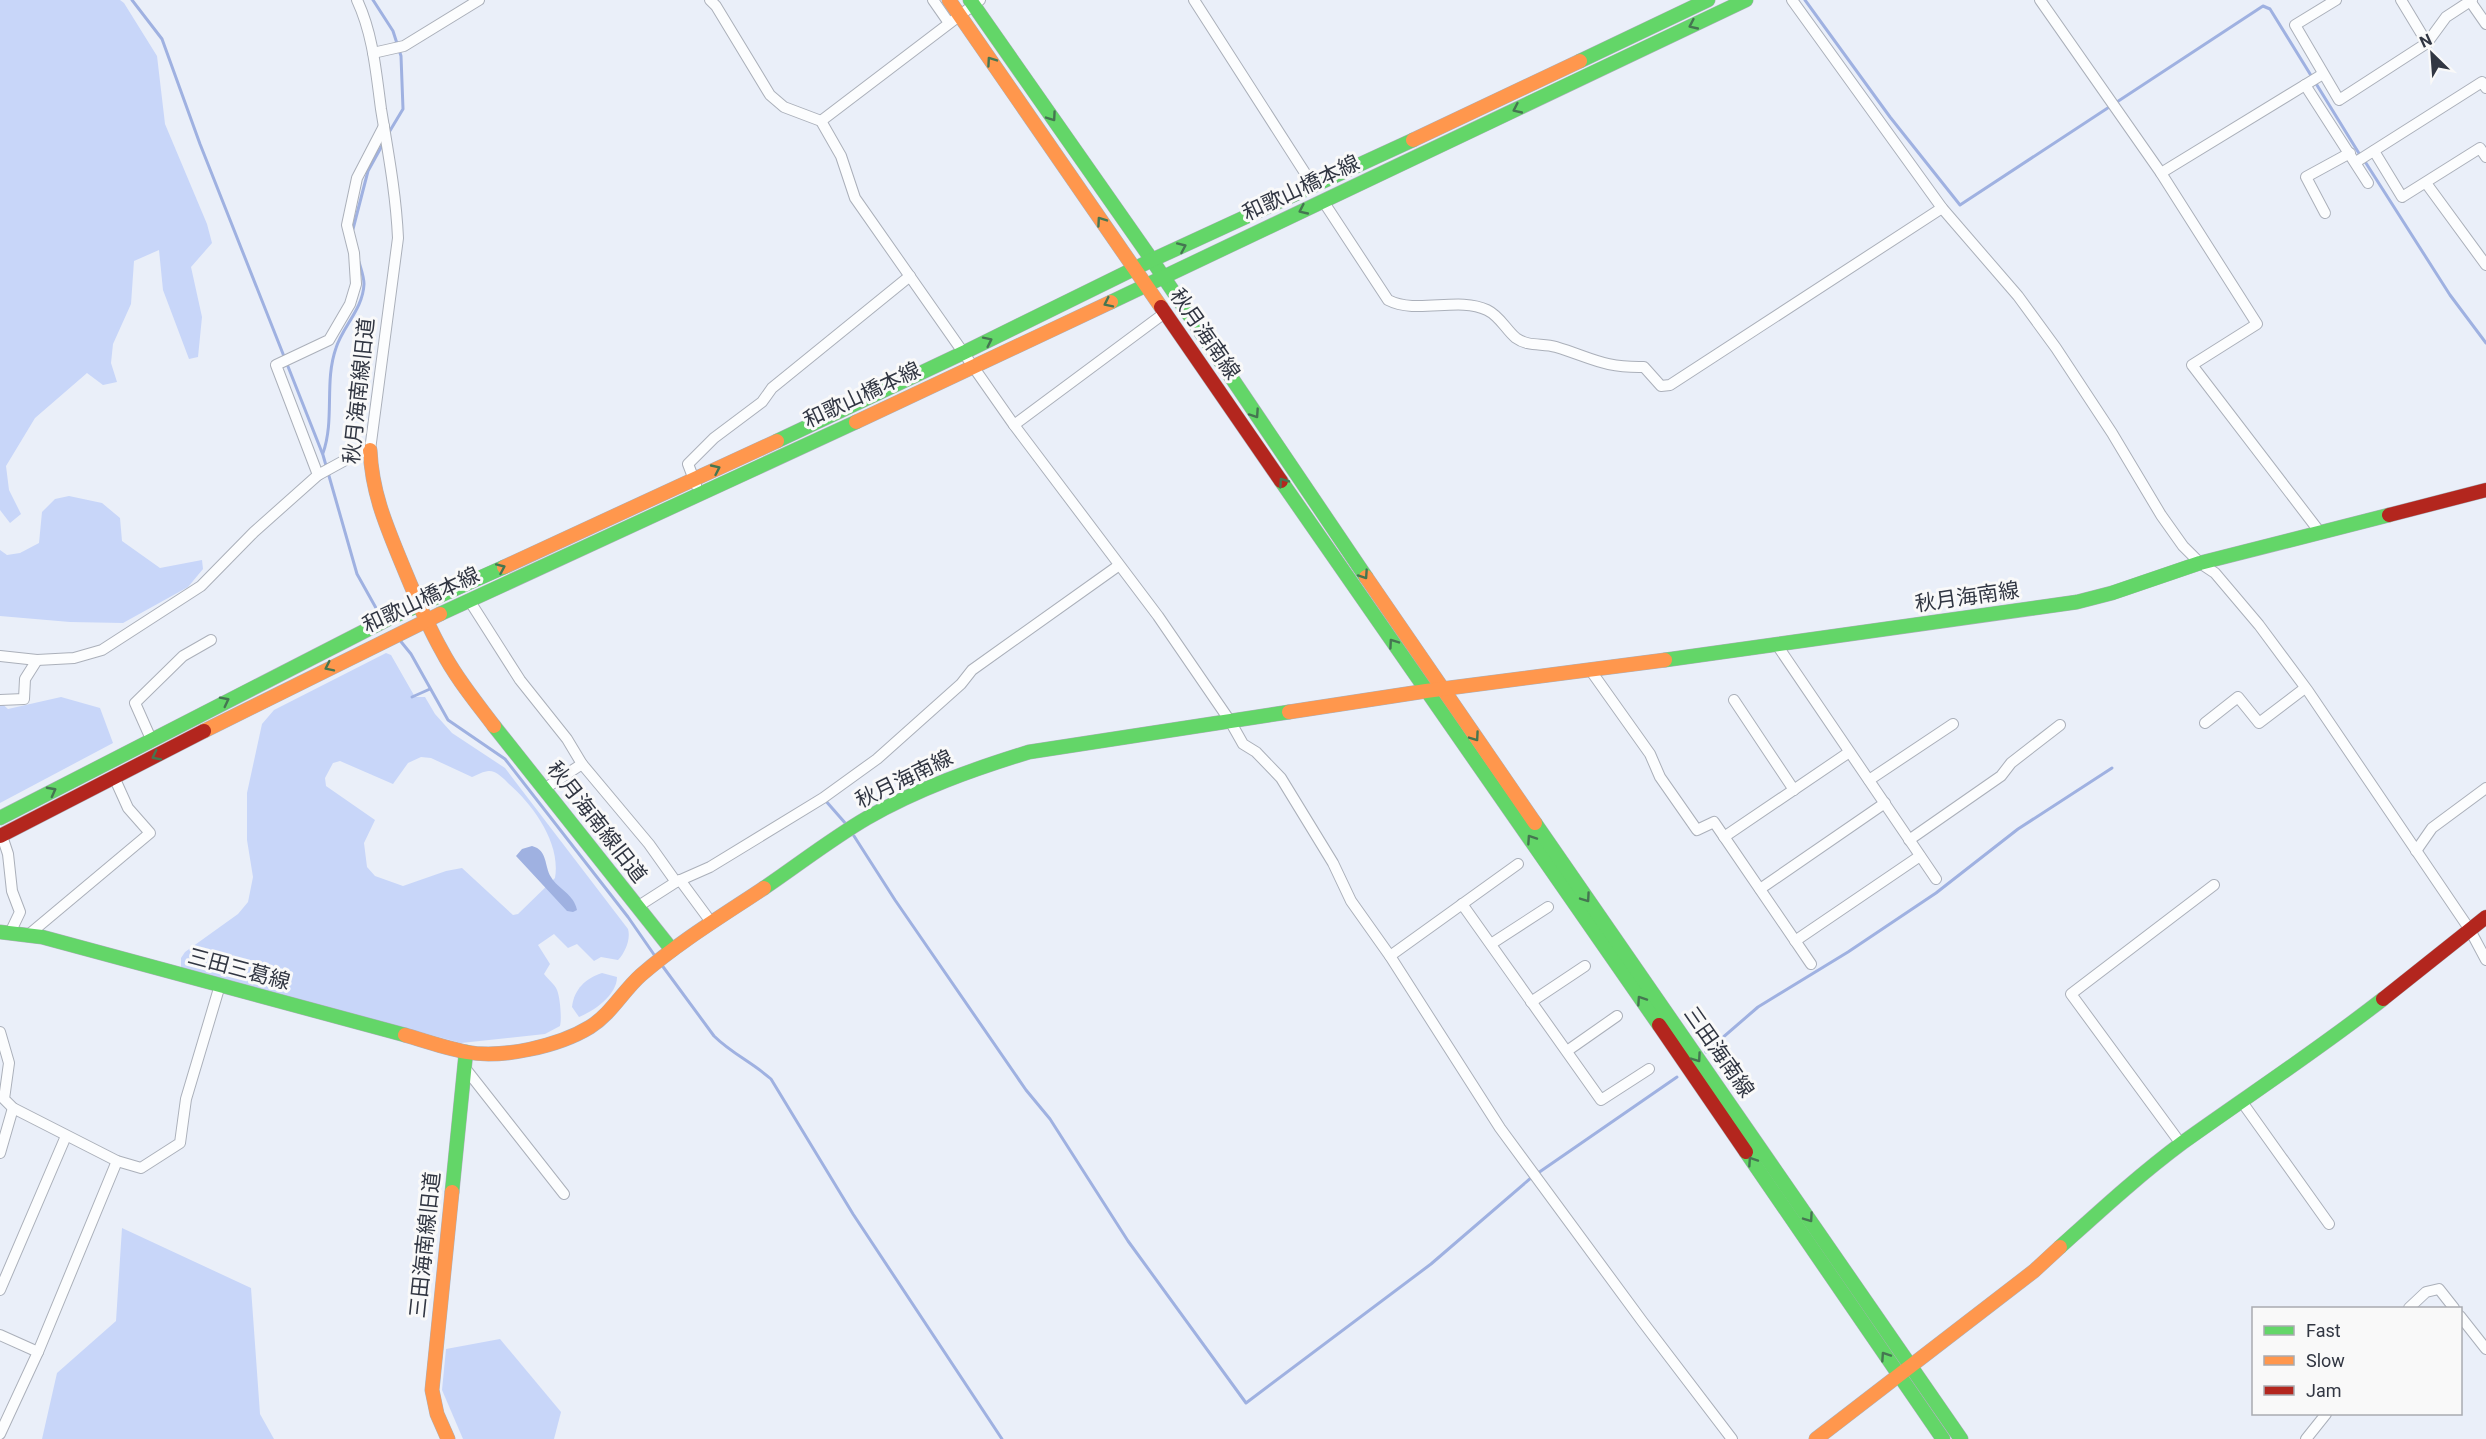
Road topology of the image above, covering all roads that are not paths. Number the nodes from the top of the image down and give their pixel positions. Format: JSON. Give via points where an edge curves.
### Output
{"nodes":[{"id":1,"x":357,"y":0,"type":"edge"},
{"id":2,"x":479,"y":0,"type":"edge"},
{"id":3,"x":710,"y":0,"type":"edge"},
{"id":4,"x":933,"y":0,"type":"edge"},
{"id":5,"x":949,"y":0,"type":"edge"},
{"id":6,"x":1194,"y":0,"type":"edge"},
{"id":7,"x":1708,"y":0,"type":"edge"},
{"id":8,"x":1746,"y":0,"type":"edge"},
{"id":9,"x":1792,"y":0,"type":"edge"},
{"id":10,"x":2040,"y":0,"type":"edge"},
{"id":11,"x":2336,"y":0,"type":"edge"},
{"id":12,"x":2401,"y":0,"type":"edge"},
{"id":13,"x":2471,"y":1,"type":"edge"},
{"id":14,"x":975,"y":2,"type":"edge"},
{"id":15,"x":954,"y":19,"type":"junction"},
{"id":16,"x":2486,"y":24,"type":"edge"},
{"id":17,"x":2427,"y":43,"type":"junction"},
{"id":18,"x":373,"y":53,"type":"junction"},
{"id":19,"x":2323,"y":74,"type":"junction"},
{"id":20,"x":2305,"y":84,"type":"junction"},
{"id":21,"x":2486,"y":88,"type":"edge"},
{"id":22,"x":821,"y":121,"type":"junction"},
{"id":23,"x":384,"y":125,"type":"junction"},
{"id":24,"x":2374,"y":151,"type":"junction"},
{"id":25,"x":2353,"y":157,"type":"junction"},
{"id":26,"x":2486,"y":157,"type":"edge"},
{"id":27,"x":2161,"y":173,"type":"junction"},
{"id":28,"x":2368,"y":183,"type":"dead end"},
{"id":29,"x":2426,"y":183,"type":"junction"},
{"id":30,"x":1314,"y":187,"type":"junction"},
{"id":31,"x":1323,"y":201,"type":"junction"},
{"id":32,"x":1942,"y":208,"type":"junction"},
{"id":33,"x":2325,"y":213,"type":"dead end"},
{"id":34,"x":1152,"y":260,"type":"junction"},
{"id":35,"x":2486,"y":265,"type":"edge"},
{"id":36,"x":1135,"y":270,"type":"junction"},
{"id":37,"x":910,"y":276,"type":"junction"},
{"id":38,"x":1163,"y":276,"type":"junction"},
{"id":39,"x":1145,"y":285,"type":"junction"},
{"id":40,"x":1166,"y":312,"type":"junction"},
{"id":41,"x":965,"y":352,"type":"junction"},
{"id":42,"x":975,"y":367,"type":"junction"},
{"id":43,"x":1014,"y":425,"type":"junction"},
{"id":44,"x":370,"y":450,"type":"junction"},
{"id":45,"x":320,"y":474,"type":"junction"},
{"id":46,"x":697,"y":486,"type":"junction"},
{"id":47,"x":2486,"y":490,"type":"edge"},
{"id":48,"x":2319,"y":531,"type":"junction"},
{"id":49,"x":2200,"y":563,"type":"junction"},
{"id":50,"x":1118,"y":566,"type":"junction"},
{"id":51,"x":469,"y":600,"type":"junction"},
{"id":52,"x":419,"y":604,"type":"junction"},
{"id":53,"x":426,"y":620,"type":"junction"},
{"id":54,"x":212,"y":640,"type":"dead end"},
{"id":55,"x":1777,"y":645,"type":"junction"},
{"id":56,"x":0,"y":656,"type":"edge"},
{"id":57,"x":37,"y":660,"type":"junction"},
{"id":58,"x":1591,"y":671,"type":"junction"},
{"id":59,"x":2306,"y":688,"type":"junction"},
{"id":60,"x":1442,"y":689,"type":"junction"},
{"id":61,"x":1426,"y":691,"type":"junction"},
{"id":62,"x":0,"y":700,"type":"edge"},
{"id":63,"x":1734,"y":700,"type":"dead end"},
{"id":64,"x":1230,"y":721,"type":"junction"},
{"id":65,"x":2205,"y":723,"type":"dead end"},
{"id":66,"x":1953,"y":724,"type":"dead end"},
{"id":67,"x":2060,"y":725,"type":"dead end"},
{"id":68,"x":151,"y":739,"type":"junction"},
{"id":69,"x":1848,"y":753,"type":"junction"},
{"id":70,"x":582,"y":764,"type":"junction"},
{"id":71,"x":114,"y":777,"type":"junction"},
{"id":72,"x":1869,"y":780,"type":"junction"},
{"id":73,"x":2486,"y":788,"type":"edge"},
{"id":74,"x":544,"y":789,"type":"junction"},
{"id":75,"x":1794,"y":790,"type":"junction"},
{"id":76,"x":1885,"y":803,"type":"junction"},
{"id":77,"x":0,"y":818,"type":"edge"},
{"id":78,"x":1,"y":836,"type":"edge"},
{"id":79,"x":1724,"y":837,"type":"junction"},
{"id":80,"x":1909,"y":840,"type":"junction"},
{"id":81,"x":2416,"y":851,"type":"junction"},
{"id":82,"x":1920,"y":856,"type":"junction"},
{"id":83,"x":1518,"y":864,"type":"dead end"},
{"id":84,"x":1936,"y":879,"type":"dead end"},
{"id":85,"x":678,"y":881,"type":"junction"},
{"id":86,"x":2214,"y":885,"type":"dead end"},
{"id":87,"x":1760,"y":889,"type":"junction"},
{"id":88,"x":1462,"y":904,"type":"junction"},
{"id":89,"x":637,"y":907,"type":"junction"},
{"id":90,"x":1548,"y":907,"type":"dead end"},
{"id":91,"x":2486,"y":917,"type":"edge"},
{"id":92,"x":711,"y":922,"type":"junction"},
{"id":93,"x":2470,"y":930,"type":"junction"},
{"id":94,"x":5,"y":933,"type":"edge"},
{"id":95,"x":27,"y":936,"type":"junction"},
{"id":96,"x":1795,"y":941,"type":"junction"},
{"id":97,"x":1491,"y":944,"type":"junction"},
{"id":98,"x":668,"y":952,"type":"junction"},
{"id":99,"x":1390,"y":956,"type":"junction"},
{"id":100,"x":2486,"y":960,"type":"edge"},
{"id":101,"x":1811,"y":964,"type":"dead end"},
{"id":102,"x":1585,"y":966,"type":"dead end"},
{"id":103,"x":220,"y":985,"type":"junction"},
{"id":104,"x":1532,"y":1002,"type":"junction"},
{"id":105,"x":1617,"y":1016,"type":"dead end"},
{"id":106,"x":0,"y":1032,"type":"edge"},
{"id":107,"x":466,"y":1052,"type":"junction"},
{"id":108,"x":1567,"y":1052,"type":"junction"},
{"id":109,"x":465,"y":1068,"type":"junction"},
{"id":110,"x":1649,"y":1070,"type":"dead end"},
{"id":111,"x":2,"y":1099,"type":"edge"},
{"id":112,"x":2242,"y":1102,"type":"junction"},
{"id":113,"x":13,"y":1108,"type":"junction"},
{"id":114,"x":66,"y":1136,"type":"junction"},
{"id":115,"x":2181,"y":1144,"type":"junction"},
{"id":116,"x":0,"y":1153,"type":"edge"},
{"id":117,"x":117,"y":1161,"type":"junction"},
{"id":118,"x":564,"y":1194,"type":"dead end"},
{"id":119,"x":2329,"y":1224,"type":"dead end"},
{"id":120,"x":0,"y":1290,"type":"edge"},
{"id":121,"x":2410,"y":1307,"type":"edge"},
{"id":122,"x":2453,"y":1307,"type":"edge"},
{"id":123,"x":2462,"y":1318,"type":"edge"},
{"id":124,"x":0,"y":1335,"type":"edge"},
{"id":125,"x":2486,"y":1348,"type":"edge"},
{"id":126,"x":38,"y":1352,"type":"junction"},
{"id":127,"x":1911,"y":1366,"type":"junction"},
{"id":128,"x":1899,"y":1376,"type":"junction"},
{"id":129,"x":2324,"y":1415,"type":"edge"},
{"id":130,"x":0,"y":1434,"type":"edge"},
{"id":131,"x":448,"y":1439,"type":"edge"},
{"id":132,"x":1732,"y":1439,"type":"edge"},
{"id":133,"x":1816,"y":1439,"type":"edge"},
{"id":134,"x":1942,"y":1439,"type":"edge"},
{"id":135,"x":1961,"y":1439,"type":"edge"},
{"id":136,"x":2306,"y":1439,"type":"edge"}],
"edges":[{"from":1,"to":18,"type":"street","name":"秋月海南線旧道"},
{"from":2,"to":18,"type":"street","via":[[404,46]]},
{"from":3,"to":22,"type":"street","via":[[770,95],[784,107]]},
{"from":4,"to":15,"type":"street"},
{"from":5,"to":15,"type":"main road","name":"秋月海南線"},
{"from":6,"to":30,"type":"street"},
{"from":7,"to":30,"type":"main road","name":"和歌山橋本線"},
{"from":8,"to":31,"type":"main road","name":"和歌山橋本線","one_way":true},
{"from":9,"to":32,"type":"street"},
{"from":10,"to":27,"type":"street"},
{"from":11,"to":19,"type":"street","via":[[2295,25]]},
{"from":12,"to":17,"type":"street"},
{"from":13,"to":16,"type":"street"},
{"from":13,"to":17,"type":"street","via":[[2446,17]]},
{"from":14,"to":15,"type":"street"},
{"from":14,"to":34,"type":"main road","name":"秋月海南線","one_way":true},
{"from":15,"to":22,"type":"street"},
{"from":36,"to":15,"type":"main road","name":"秋月海南線","one_way":true},
{"from":17,"to":19,"type":"street","via":[[2339,100]]},
{"from":18,"to":23,"type":"street","name":"秋月海南線旧道"},
{"from":19,"to":20,"type":"street"},
{"from":20,"to":25,"type":"street"},
{"from":20,"to":27,"type":"street"},
{"from":21,"to":24,"type":"street","via":[[2482,82]]},
{"from":22,"to":37,"type":"street","via":[[841,156],[855,198]]},
{"from":23,"to":44,"type":"street","name":"秋月海南線旧道","via":[[398,238]]},
{"from":23,"to":45,"type":"street","via":[[357,178],[347,225],[356,284],[350,304],[328,340],[276,365]]},
{"from":24,"to":25,"type":"street"},
{"from":24,"to":29,"type":"street","via":[[2402,197]]},
{"from":25,"to":28,"type":"street"},
{"from":25,"to":33,"type":"street","via":[[2306,177]]},
{"from":26,"to":29,"type":"street","via":[[2480,148]]},
{"from":27,"to":48,"type":"street","via":[[2257,324],[2192,365]]},
{"from":29,"to":35,"type":"street"},
{"from":34,"to":30,"type":"main road","name":"和歌山橋本線","one_way":true},
{"from":31,"to":32,"type":"street","via":[[1388,300],[1399,306],[1486,310],[1517,339],[1554,346],[1593,362],[1644,367],[1661,386],[1670,384]]},
{"from":31,"to":38,"type":"main road","name":"和歌山橋本線","one_way":true},
{"from":32,"to":49,"type":"street","via":[[2037,322],[2112,433],[2161,515]]},
{"from":34,"to":36,"type":"main road","name":"和歌山橋本線"},
{"from":34,"to":38,"type":"main road","name":"秋月海南線"},
{"from":36,"to":39,"type":"main road","name":"秋月海南線"},
{"from":41,"to":36,"type":"main road","name":"和歌山橋本線","one_way":true},
{"from":37,"to":41,"type":"street"},
{"from":37,"to":46,"type":"street","via":[[714,438],[688,464]]},
{"from":38,"to":39,"type":"main road","name":"和歌山橋本線"},
{"from":38,"to":60,"type":"main road","name":"秋月海南線","one_way":true},
{"from":39,"to":40,"type":"main road","name":"秋月海南線"},
{"from":39,"to":42,"type":"main road","name":"和歌山橋本線","one_way":true},
{"from":40,"to":43,"type":"street"},
{"from":61,"to":40,"type":"main road","name":"秋月海南線","one_way":true},
{"from":41,"to":42,"type":"street"},
{"from":46,"to":41,"type":"main road","name":"和歌山橋本線","one_way":true},
{"from":42,"to":43,"type":"street"},
{"from":42,"to":46,"type":"main road","name":"和歌山橋本線"},
{"from":43,"to":50,"type":"street"},
{"from":44,"to":45,"type":"street"},
{"from":44,"to":52,"type":"main road","name":"秋月海南線旧道","via":[[371,477],[381,514]]},
{"from":45,"to":57,"type":"street","via":[[201,586],[102,650],[74,658]]},
{"from":46,"to":51,"type":"main road","name":"和歌山橋本線"},
{"from":52,"to":46,"type":"main road","name":"和歌山橋本線","one_way":true},
{"from":47,"to":48,"type":"main road","name":"秋月海南線"},
{"from":48,"to":49,"type":"main road","name":"秋月海南線"},
{"from":49,"to":55,"type":"main road","name":"秋月海南線","via":[[2077,602]]},
{"from":49,"to":59,"type":"street","via":[[2215,573]]},
{"from":50,"to":64,"type":"street","via":[[1158,616]]},
{"from":50,"to":85,"type":"street","via":[[972,670],[877,759],[823,798],[710,867]]},
{"from":51,"to":53,"type":"main road","name":"和歌山橋本線"},
{"from":51,"to":70,"type":"street","via":[[520,680]]},
{"from":52,"to":53,"type":"main road","name":"秋月海南線旧道"},
{"from":68,"to":52,"type":"main road","name":"和歌山橋本線","one_way":true},
{"from":53,"to":71,"type":"main road","name":"和歌山橋本線","one_way":true},
{"from":53,"to":74,"type":"main road","name":"秋月海南線旧道","via":[[462,684]]},
{"from":54,"to":68,"type":"street","via":[[183,656],[135,702]]},
{"from":55,"to":58,"type":"main road","name":"秋月海南線"},
{"from":55,"to":69,"type":"street"},
{"from":56,"to":57,"type":"street"},
{"from":57,"to":62,"type":"street","via":[[25,679],[24,699]]},
{"from":58,"to":60,"type":"main road","name":"秋月海南線"},
{"from":58,"to":79,"type":"street","via":[[1650,754],[1660,777],[1697,830],[1713,822]]},
{"from":59,"to":65,"type":"street","via":[[2259,723],[2238,697]]},
{"from":59,"to":81,"type":"street"},
{"from":60,"to":61,"type":"main road","name":"秋月海南線"},
{"from":60,"to":127,"type":"main road","name":"三田海南線","one_way":true},
{"from":61,"to":64,"type":"main road","name":"秋月海南線"},
{"from":128,"to":61,"type":"main road","name":"三田海南線","one_way":true},
{"from":63,"to":75,"type":"street"},
{"from":64,"to":92,"type":"main road","name":"秋月海南線","via":[[1029,752],[973,769],[866,819]]},
{"from":64,"to":99,"type":"street","via":[[1243,744],[1281,778],[1333,862],[1351,902]]},
{"from":66,"to":72,"type":"street"},
{"from":67,"to":80,"type":"street","via":[[2011,763],[2001,776]]},
{"from":77,"to":68,"type":"main road","name":"和歌山橋本線","one_way":true},
{"from":69,"to":72,"type":"street"},
{"from":69,"to":75,"type":"street"},
{"from":70,"to":74,"type":"street"},
{"from":70,"to":85,"type":"street"},
{"from":71,"to":78,"type":"main road","name":"和歌山橋本線"},
{"from":71,"to":95,"type":"street","via":[[128,808],[150,833]]},
{"from":72,"to":76,"type":"street"},
{"from":73,"to":81,"type":"street","via":[[2432,828]]},
{"from":74,"to":89,"type":"main road","name":"秋月海南線旧道"},
{"from":75,"to":79,"type":"street"},
{"from":76,"to":80,"type":"street"},
{"from":76,"to":87,"type":"street"},
{"from":78,"to":94,"type":"street","via":[[20,912]]},
{"from":79,"to":87,"type":"street"},
{"from":80,"to":82,"type":"street"},
{"from":81,"to":93,"type":"street"},
{"from":82,"to":84,"type":"street"},
{"from":82,"to":96,"type":"street"},
{"from":83,"to":88,"type":"street"},
{"from":85,"to":89,"type":"street"},
{"from":85,"to":92,"type":"street"},
{"from":86,"to":115,"type":"street","via":[[2072,994]]},
{"from":87,"to":96,"type":"street"},
{"from":88,"to":97,"type":"street"},
{"from":88,"to":99,"type":"street"},
{"from":89,"to":98,"type":"main road","name":"秋月海南線旧道"},
{"from":90,"to":97,"type":"street"},
{"from":91,"to":93,"type":"main road"},
{"from":92,"to":98,"type":"main road","name":"秋月海南線"},
{"from":93,"to":100,"type":"street"},
{"from":93,"to":112,"type":"main road","via":[[2330,1041]]},
{"from":94,"to":95,"type":"main road","name":"三田三葛線"},
{"from":95,"to":103,"type":"main road","name":"三田三葛線"},
{"from":96,"to":101,"type":"street"},
{"from":97,"to":104,"type":"street"},
{"from":98,"to":107,"type":"main road","name":"秋月海南線","via":[[606,1013],[572,1036],[524,1050]]},
{"from":99,"to":132,"type":"street","via":[[1500,1128]]},
{"from":102,"to":104,"type":"street"},
{"from":103,"to":107,"type":"main road","name":"三田三葛線"},
{"from":103,"to":117,"type":"street","via":[[186,1099],[180,1143],[141,1168]]},
{"from":104,"to":108,"type":"street"},
{"from":105,"to":108,"type":"street"},
{"from":106,"to":111,"type":"street","via":[[9,1063]]},
{"from":107,"to":109,"type":"main road","name":"三田海南線旧道"},
{"from":108,"to":110,"type":"street","via":[[1601,1100]]},
{"from":109,"to":118,"type":"street"},
{"from":109,"to":131,"type":"main road","name":"三田海南線旧道","via":[[432,1390],[436,1414]]},
{"from":111,"to":113,"type":"street"},
{"from":112,"to":115,"type":"main road"},
{"from":112,"to":119,"type":"street"},
{"from":113,"to":114,"type":"street"},
{"from":113,"to":116,"type":"street"},
{"from":114,"to":117,"type":"street"},
{"from":114,"to":120,"type":"street"},
{"from":115,"to":127,"type":"main road","via":[[2034,1271]]},
{"from":117,"to":126,"type":"street"},
{"from":121,"to":122,"type":"street","via":[[2426,1292],[2439,1289]]},
{"from":123,"to":125,"type":"street"},
{"from":124,"to":126,"type":"street"},
{"from":126,"to":130,"type":"street"},
{"from":127,"to":128,"type":"main road"},
{"from":127,"to":135,"type":"main road","name":"三田海南線"},
{"from":128,"to":133,"type":"main road"},
{"from":128,"to":134,"type":"main road","name":"三田海南線"},
{"from":129,"to":136,"type":"street"}]}
